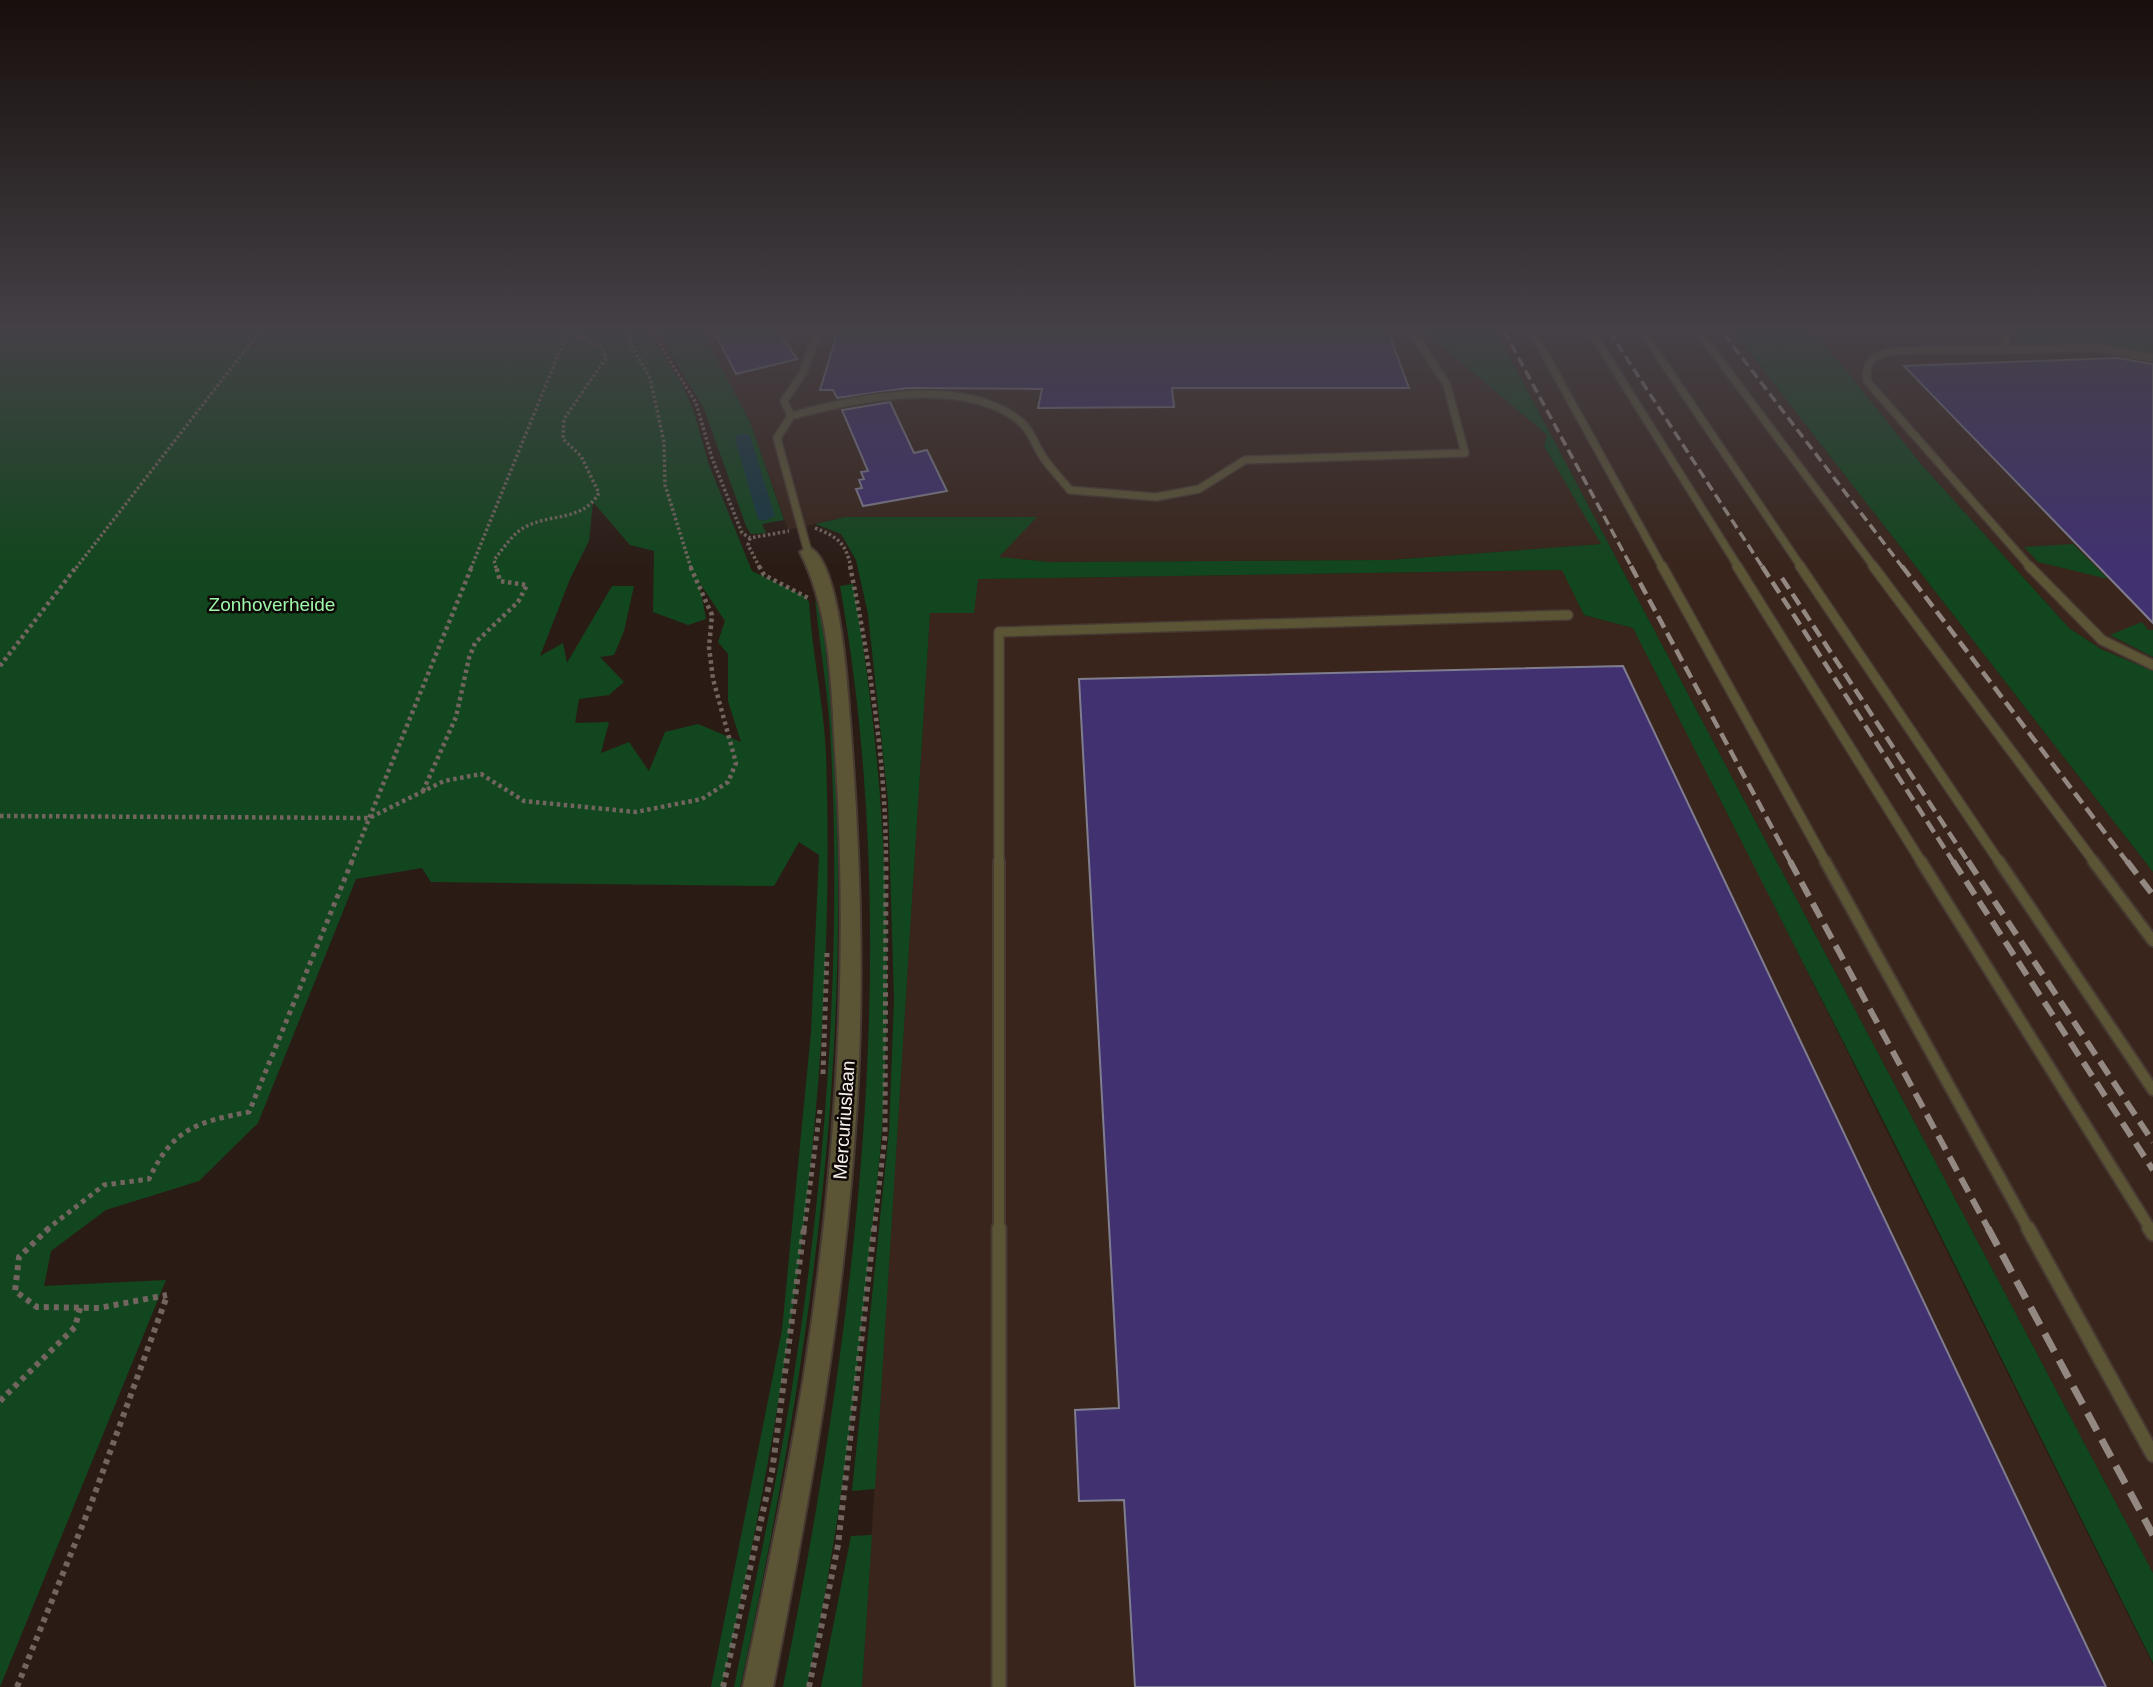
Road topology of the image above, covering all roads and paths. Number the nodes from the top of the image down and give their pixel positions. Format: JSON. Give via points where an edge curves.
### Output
{"nodes":[{"id":1,"x":199,"y":410,"type":"edge"},
{"id":2,"x":536,"y":410,"type":"edge"},
{"id":3,"x":570,"y":410,"type":"edge"},
{"id":4,"x":657,"y":410,"type":"edge"},
{"id":5,"x":698,"y":410,"type":"edge"},
{"id":6,"x":788,"y":410,"type":"edge"},
{"id":7,"x":812,"y":410,"type":"edge"},
{"id":8,"x":997,"y":410,"type":"edge"},
{"id":9,"x":1454,"y":410,"type":"edge"},
{"id":10,"x":1575,"y":410,"type":"edge"},
{"id":11,"x":1640,"y":410,"type":"edge"},
{"id":12,"x":1695,"y":410,"type":"edge"},
{"id":13,"x":1757,"y":410,"type":"edge"},
{"id":14,"x":1892,"y":410,"type":"edge"},
{"id":15,"x":791,"y":416,"type":"junction"},
{"id":16,"x":808,"y":552,"type":"joint"},
{"id":17,"x":812,"y":600,"type":"dead end"},
{"id":18,"x":1569,"y":615,"type":"dead end"},
{"id":19,"x":2153,"y":665,"type":"edge"},
{"id":20,"x":0,"y":666,"type":"edge"},
{"id":21,"x":423,"y":792,"type":"junction"},
{"id":22,"x":0,"y":816,"type":"edge"},
{"id":23,"x":369,"y":818,"type":"junction"},
{"id":24,"x":2153,"y":941,"type":"edge"},
{"id":25,"x":827,"y":944,"type":"dead end"},
{"id":26,"x":822,"y":1084,"type":"dead end"},
{"id":27,"x":2153,"y":1090,"type":"edge"},
{"id":28,"x":822,"y":1098,"type":"dead end"},
{"id":29,"x":2153,"y":1234,"type":"edge"},
{"id":30,"x":80,"y":1308,"type":"junction"},
{"id":31,"x":0,"y":1401,"type":"edge"},
{"id":32,"x":2153,"y":1455,"type":"edge"},
{"id":33,"x":17,"y":1687,"type":"edge"},
{"id":34,"x":723,"y":1687,"type":"edge"},
{"id":35,"x":758,"y":1687,"type":"edge"},
{"id":36,"x":999,"y":1687,"type":"edge"}],
"edges":[{"from":1,"to":20,"type":"path"},
{"from":2,"to":23,"type":"path"},
{"from":3,"to":21,"type":"path","via":[[564,419],[563,439],[581,456],[599,493],[595,504],[580,513],[525,527],[495,560],[500,581],[527,585],[525,595],[486,627],[469,655],[469,674],[458,713],[445,751]]},
{"from":4,"to":21,"type":"path","via":[[664,442],[665,485],[687,559],[712,615],[713,679],[736,763],[729,782],[702,799],[636,812],[524,801],[481,774],[444,780]]},
{"from":5,"to":17,"type":"path","via":[[712,458],[764,575]]},
{"from":6,"to":15,"type":"lane"},
{"from":7,"to":15,"type":"lane"},
{"from":8,"to":9,"type":"lane","via":[[1020,421],[1070,490],[1156,497],[1199,489],[1245,460],[1465,453]]},
{"from":10,"to":32,"type":"lane"},
{"from":11,"to":29,"type":"lane"},
{"from":12,"to":27,"type":"lane"},
{"from":13,"to":24,"type":"lane"},
{"from":14,"to":19,"type":"lane","via":[[2011,548],[2102,640]]},
{"from":15,"to":16,"type":"lane","via":[[777,438]]},
{"from":16,"to":35,"type":"street","name":"Mercuriuslaan","via":[[821,573],[834,643],[851,828],[848,1088],[835,1227],[802,1471]]},
{"from":18,"to":36,"type":"lane","via":[[999,632]]},
{"from":21,"to":23,"type":"path"},
{"from":22,"to":23,"type":"path"},
{"from":23,"to":30,"type":"path","via":[[249,1112],[199,1122],[160,1151],[149,1179],[104,1185],[19,1256],[15,1291],[37,1307]]},
{"from":25,"to":26,"type":"path"},
{"from":28,"to":34,"type":"path","via":[[772,1472]]},
{"from":30,"to":31,"type":"path","via":[[75,1326]]},
{"from":30,"to":33,"type":"path","via":[[167,1295],[91,1504]]}]}
